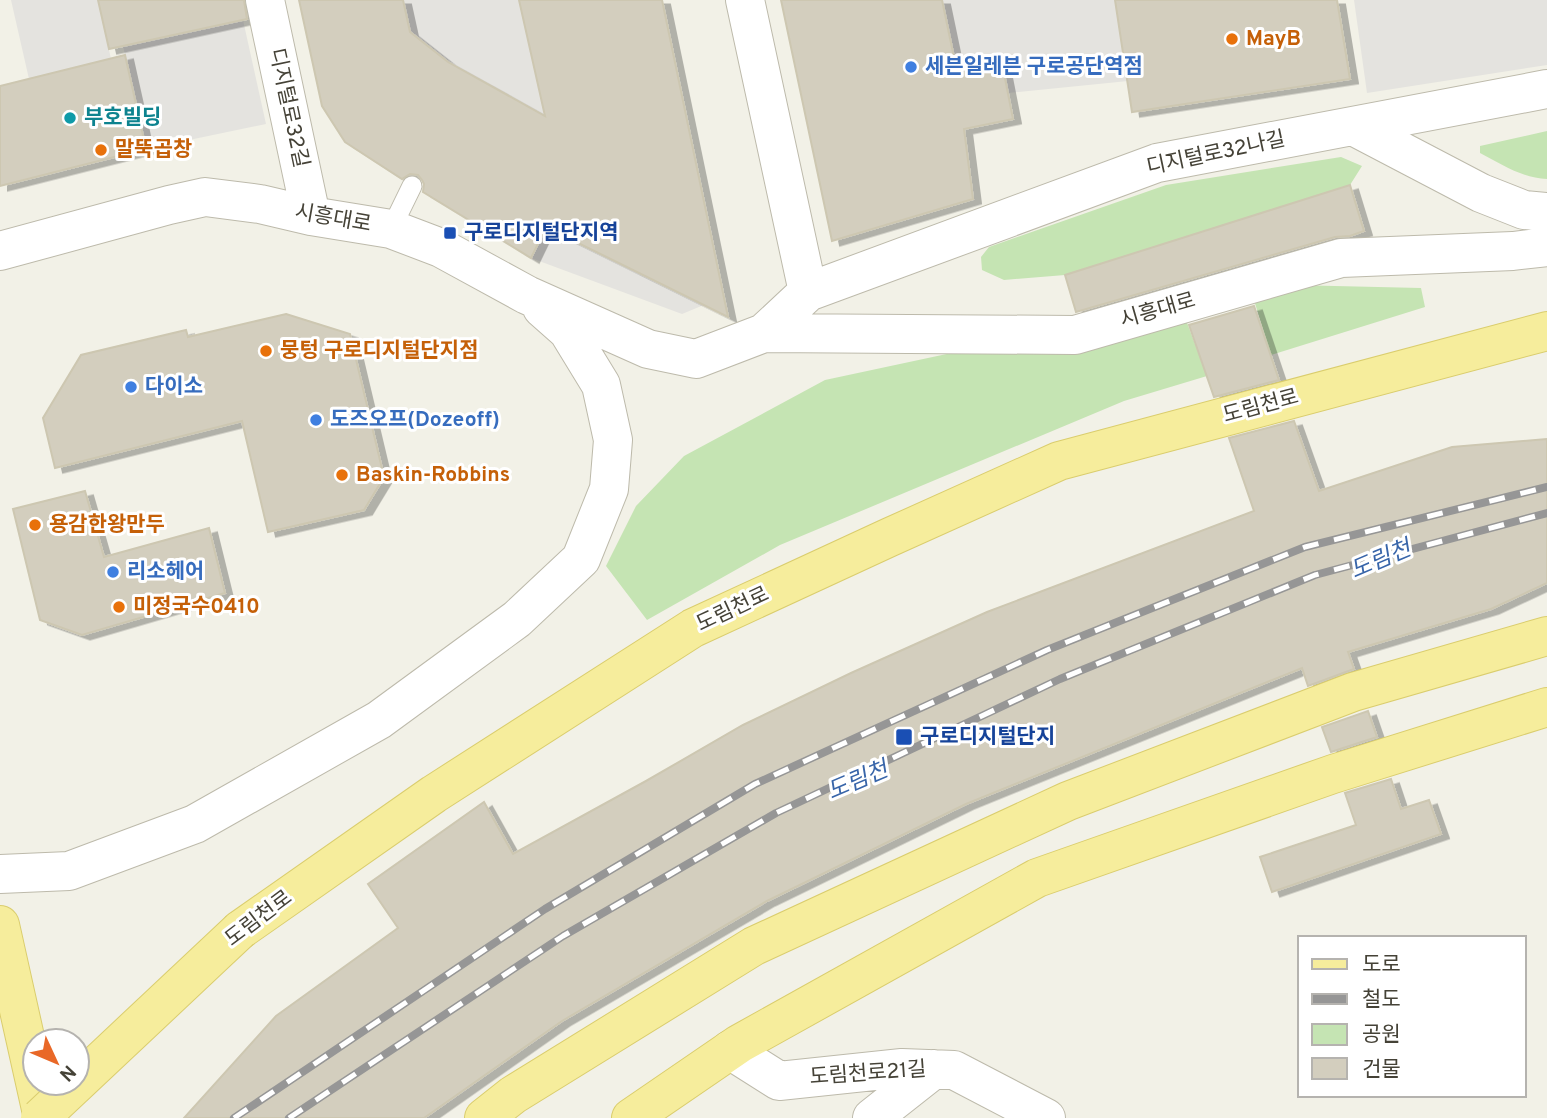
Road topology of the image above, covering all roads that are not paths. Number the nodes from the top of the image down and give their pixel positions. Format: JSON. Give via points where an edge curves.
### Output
{"nodes":[{"id":1,"x":265,"y":0,"type":"edge"},
{"id":2,"x":745,"y":0,"type":"edge"},
{"id":3,"x":755,"y":0,"type":"edge"},
{"id":4,"x":1547,"y":89,"type":"edge"},
{"id":5,"x":1353,"y":126,"type":"junction"},
{"id":6,"x":412,"y":186,"type":"dead end"},
{"id":7,"x":1547,"y":212,"type":"edge"},
{"id":8,"x":311,"y":216,"type":"junction"},
{"id":9,"x":391,"y":229,"type":"junction"},
{"id":10,"x":1547,"y":247,"type":"edge"},
{"id":11,"x":0,"y":251,"type":"edge"},
{"id":12,"x":813,"y":290,"type":"junction"},
{"id":13,"x":527,"y":295,"type":"junction"},
{"id":14,"x":1547,"y":331,"type":"edge"},
{"id":15,"x":764,"y":332,"type":"junction"},
{"id":16,"x":648,"y":349,"type":"joint"},
{"id":17,"x":1547,"y":636,"type":"edge"},
{"id":18,"x":1547,"y":707,"type":"edge"},
{"id":19,"x":0,"y":864,"type":"edge"},
{"id":20,"x":0,"y":874,"type":"edge"},
{"id":21,"x":0,"y":925,"type":"edge"},
{"id":22,"x":730,"y":1050,"type":"junction"},
{"id":23,"x":934,"y":1069,"type":"junction"},
{"id":24,"x":42,"y":1118,"type":"edge"},
{"id":25,"x":484,"y":1118,"type":"edge"},
{"id":26,"x":631,"y":1118,"type":"edge"},
{"id":27,"x":872,"y":1118,"type":"edge"},
{"id":28,"x":1046,"y":1118,"type":"edge"}],
"edges":[{"from":1,"to":8,"type":"street","name":"디지털로32길"},
{"from":2,"to":12,"type":"street"},
{"from":3,"to":12,"type":"lane"},
{"from":4,"to":5,"type":"street","name":"디지털로32나길"},
{"from":5,"to":7,"type":"street","via":[[1481,193],[1524,210]]},
{"from":5,"to":12,"type":"street","name":"디지털로32나길","via":[[1157,163]]},
{"from":6,"to":9,"type":"lane"},
{"from":8,"to":9,"type":"street","name":"시흥대로"},
{"from":8,"to":11,"type":"street","name":"시흥대로","via":[[205,197]]},
{"from":9,"to":13,"type":"street","name":"시흥대로","via":[[441,248]]},
{"from":10,"to":15,"type":"street","name":"시흥대로","via":[[1341,258],[1075,335]]},
{"from":12,"to":15,"type":"street","name":"디지털로32나길"},
{"from":13,"to":16,"type":"street","name":"시흥대로"},
{"from":13,"to":19,"type":"lane","via":[[561,336],[592,387],[603,439],[599,487],[573,553],[513,612],[376,713],[184,817],[65,862]]},
{"from":13,"to":20,"type":"street","via":[[568,331],[601,385],[613,440],[609,489],[580,559],[517,619],[379,720],[195,824],[69,871]]},
{"from":14,"to":24,"type":"main road","name":"도림천로","bridge":true,"via":[[1059,461],[693,628],[434,794],[240,930]]},
{"from":15,"to":16,"type":"street","name":"디지털로32나길","via":[[696,359]]},
{"from":17,"to":25,"type":"main road","via":[[1353,692],[1068,801],[754,946],[513,1095]]},
{"from":18,"to":22,"type":"main road","via":[[1333,774],[1037,878]]},
{"from":21,"to":24,"type":"main road"},
{"from":22,"to":23,"type":"street","name":"도림천로21길","via":[[779,1081]]},
{"from":22,"to":26,"type":"main road"},
{"from":23,"to":27,"type":"street"},
{"from":23,"to":28,"type":"street","name":"도림천로21길","via":[[954,1070]]}]}
